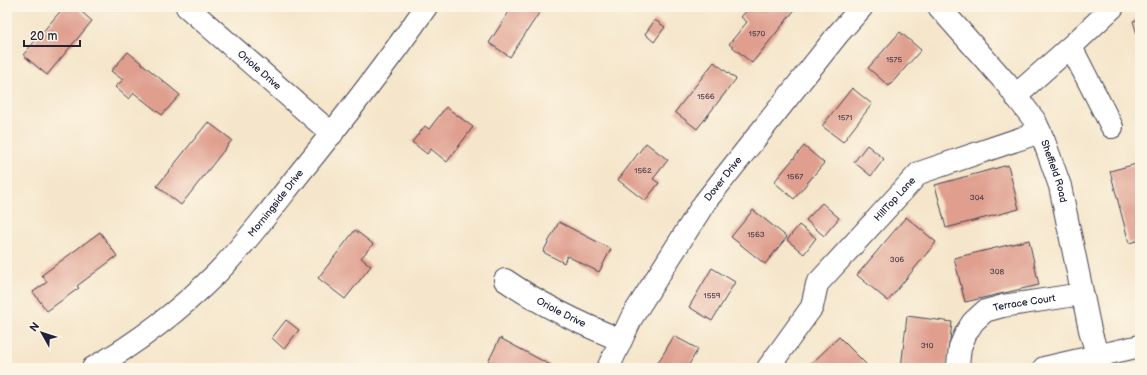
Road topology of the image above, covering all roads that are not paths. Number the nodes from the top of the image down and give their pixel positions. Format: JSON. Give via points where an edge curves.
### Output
{"nodes":[{"id":1,"x":187,"y":7,"type":"edge"},
{"id":2,"x":426,"y":7,"type":"edge"},
{"id":3,"x":862,"y":7,"type":"edge"},
{"id":4,"x":940,"y":7,"type":"edge"},
{"id":5,"x":1113,"y":7,"type":"edge"},
{"id":6,"x":1071,"y":47,"type":"junction"},
{"id":7,"x":1015,"y":96,"type":"junction"},
{"id":8,"x":1112,"y":127,"type":"dead end"},
{"id":9,"x":1040,"y":132,"type":"junction"},
{"id":10,"x":332,"y":134,"type":"junction"},
{"id":11,"x":505,"y":280,"type":"dead end"},
{"id":12,"x":1082,"y":294,"type":"junction"},
{"id":13,"x":621,"y":340,"type":"junction"},
{"id":14,"x":1140,"y":346,"type":"edge"},
{"id":15,"x":1099,"y":362,"type":"edge"},
{"id":16,"x":93,"y":368,"type":"edge"},
{"id":17,"x":608,"y":368,"type":"edge"},
{"id":18,"x":768,"y":368,"type":"edge"},
{"id":19,"x":959,"y":368,"type":"edge"},
{"id":20,"x":1044,"y":368,"type":"edge"}],
"edges":[{"from":1,"to":10,"type":"street","name":"Oriole Drive"},
{"from":2,"to":10,"type":"street","name":"Morningside Drive"},
{"from":3,"to":13,"type":"street","name":"Dover Drive","via":[[705,202],[632,317]]},
{"from":4,"to":7,"type":"street","name":"Sheffield Road"},
{"from":5,"to":6,"type":"street"},
{"from":6,"to":7,"type":"street"},
{"from":6,"to":8,"type":"street"},
{"from":7,"to":9,"type":"street","name":"Sheffield Road","via":[[1035,121]]},
{"from":9,"to":12,"type":"street","name":"Sheffield Road","via":[[1060,186]]},
{"from":9,"to":18,"type":"street","name":"HillTop Lane","via":[[919,173],[817,284],[812,308]]},
{"from":10,"to":16,"type":"street","name":"Morningside Drive","via":[[218,272],[168,318]]},
{"from":11,"to":13,"type":"street","name":"Oriole Drive","via":[[522,292],[588,327]]},
{"from":12,"to":15,"type":"street","name":"Sheffield Road"},
{"from":12,"to":19,"type":"street","name":"Terrace Court","via":[[1003,306],[985,312],[973,322],[966,333],[960,347]]},
{"from":13,"to":17,"type":"street","name":"Dover Drive"},
{"from":14,"to":15,"type":"street"},
{"from":15,"to":20,"type":"street"}]}
